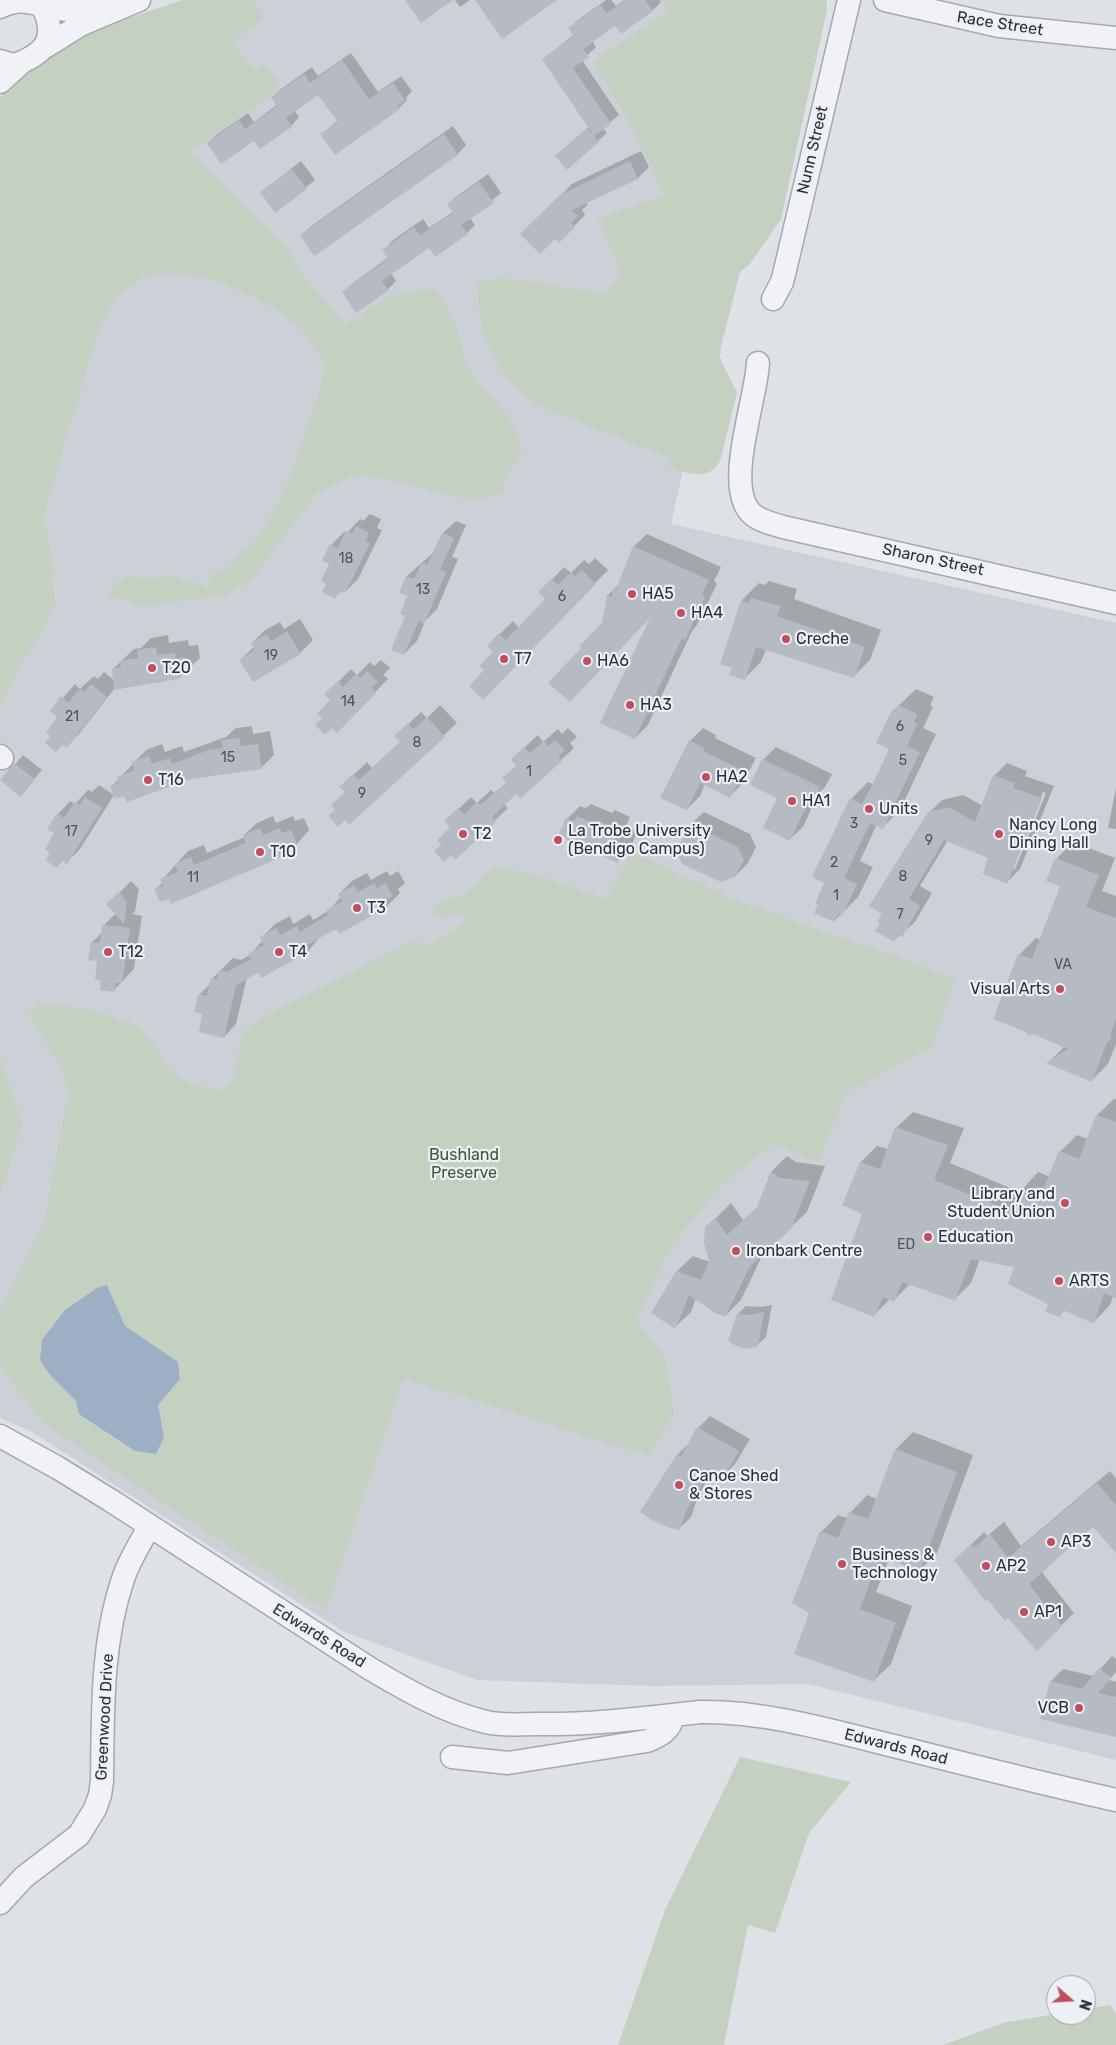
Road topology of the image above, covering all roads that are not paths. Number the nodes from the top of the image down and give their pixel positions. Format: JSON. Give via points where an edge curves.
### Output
{"nodes":[{"id":1,"x":4,"y":0,"type":"edge"},
{"id":2,"x":849,"y":0,"type":"edge"},
{"id":3,"x":885,"y":0,"type":"edge"},
{"id":4,"x":131,"y":3,"type":"edge"},
{"id":5,"x":40,"y":4,"type":"edge"},
{"id":6,"x":0,"y":7,"type":"edge"},
{"id":7,"x":1116,"y":38,"type":"edge"},
{"id":8,"x":45,"y":47,"type":"junction"},
{"id":9,"x":0,"y":61,"type":"edge"},
{"id":10,"x":22,"y":62,"type":"junction"},
{"id":11,"x":0,"y":82,"type":"edge"},
{"id":12,"x":773,"y":299,"type":"dead end"},
{"id":13,"x":758,"y":364,"type":"dead end"},
{"id":14,"x":1116,"y":602,"type":"edge"},
{"id":15,"x":0,"y":1436,"type":"edge"},
{"id":16,"x":150,"y":1527,"type":"junction"},
{"id":17,"x":673,"y":1715,"type":"junction"},
{"id":18,"x":452,"y":1757,"type":"dead end"},
{"id":19,"x":1116,"y":1800,"type":"edge"},
{"id":20,"x":0,"y":1903,"type":"edge"}],
"edges":[{"from":1,"to":6,"type":"street"},
{"from":2,"to":12,"type":"street","name":"Nunn Street","via":[[785,270]]},
{"from":3,"to":7,"type":"street","name":"Race Street","via":[[999,26]]},
{"from":4,"to":5,"type":"street","via":[[68,10]]},
{"from":4,"to":8,"type":"street","via":[[82,24]]},
{"from":5,"to":6,"type":"street","via":[[20,0]]},
{"from":5,"to":8,"type":"street","via":[[50,27]]},
{"from":8,"to":10,"type":"street"},
{"from":9,"to":10,"type":"street","via":[[14,66]]},
{"from":10,"to":11,"type":"street"},
{"from":13,"to":14,"type":"street","name":"Sharon Street","via":[[739,478],[741,492],[752,513],[783,527]]},
{"from":15,"to":16,"type":"street","name":"Edwards Road","via":[[58,1468]]},
{"from":16,"to":17,"type":"street","name":"Edwards Road","via":[[369,1668],[408,1691],[463,1716],[489,1723],[548,1724]]},
{"from":16,"to":20,"type":"street","name":"Greenwood Drive","via":[[123,1579],[113,1620],[104,1668],[102,1781],[95,1809],[79,1835],[24,1877]]},
{"from":17,"to":18,"type":"street","via":[[668,1729],[647,1741],[508,1763]]},
{"from":17,"to":19,"type":"street","name":"Edwards Road","via":[[715,1712],[791,1722]]}]}
